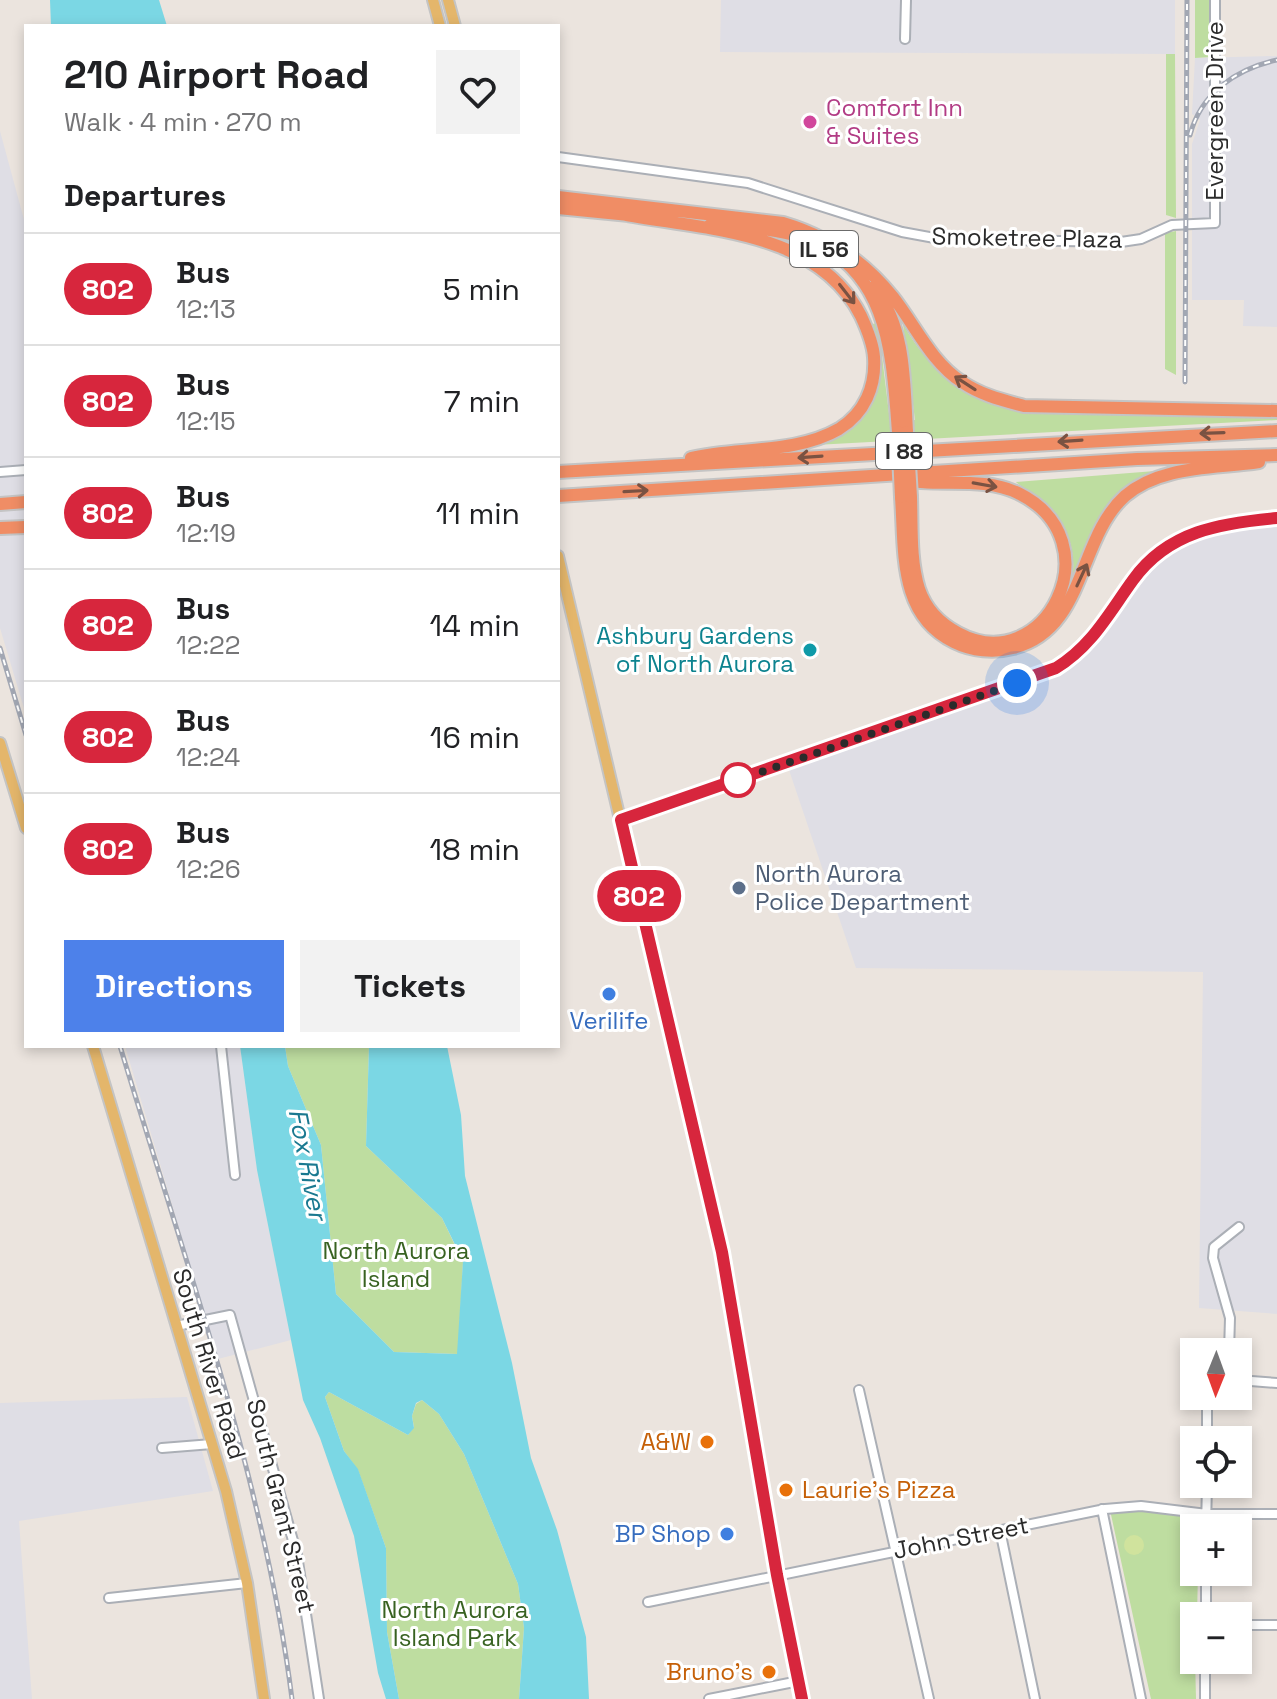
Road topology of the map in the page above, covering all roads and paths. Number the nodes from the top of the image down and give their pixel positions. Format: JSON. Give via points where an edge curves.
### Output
{"nodes":[{"id":1,"x":433,"y":0,"type":"edge"},
{"id":2,"x":448,"y":0,"type":"edge"},
{"id":3,"x":906,"y":0,"type":"edge"},
{"id":4,"x":1215,"y":0,"type":"edge"},
{"id":5,"x":439,"y":24,"type":"edge"},
{"id":6,"x":454,"y":24,"type":"edge"},
{"id":7,"x":905,"y":39,"type":"dead end"},
{"id":8,"x":560,"y":157,"type":"edge"},
{"id":9,"x":560,"y":197,"type":"edge"},
{"id":10,"x":560,"y":208,"type":"edge"},
{"id":11,"x":621,"y":214,"type":"junction"},
{"id":12,"x":1215,"y":223,"type":"joint"},
{"id":13,"x":850,"y":255,"type":"junction"},
{"id":14,"x":1277,"y":411,"type":"edge"},
{"id":15,"x":1277,"y":431,"type":"edge"},
{"id":16,"x":902,"y":432,"type":"junction"},
{"id":17,"x":1277,"y":457,"type":"edge"},
{"id":18,"x":660,"y":466,"type":"junction"},
{"id":19,"x":24,"y":470,"type":"edge"},
{"id":20,"x":0,"y":472,"type":"edge"},
{"id":21,"x":560,"y":472,"type":"edge"},
{"id":22,"x":880,"y":476,"type":"junction"},
{"id":23,"x":560,"y":496,"type":"edge"},
{"id":24,"x":906,"y":497,"type":"junction"},
{"id":25,"x":24,"y":502,"type":"edge"},
{"id":26,"x":0,"y":504,"type":"edge"},
{"id":27,"x":1277,"y":518,"type":"edge"},
{"id":28,"x":24,"y":527,"type":"edge"},
{"id":29,"x":0,"y":528,"type":"edge"},
{"id":30,"x":561,"y":583,"type":"edge"},
{"id":31,"x":0,"y":743,"type":"edge"},
{"id":32,"x":621,"y":820,"type":"junction"},
{"id":33,"x":24,"y":821,"type":"edge"},
{"id":34,"x":94,"y":1048,"type":"edge"},
{"id":35,"x":221,"y":1048,"type":"edge"},
{"id":36,"x":235,"y":1175,"type":"dead end"},
{"id":37,"x":1239,"y":1227,"type":"dead end"},
{"id":38,"x":176,"y":1326,"type":"junction"},
{"id":39,"x":1229,"y":1338,"type":"edge"},
{"id":40,"x":1252,"y":1381,"type":"edge"},
{"id":41,"x":1277,"y":1383,"type":"edge"},
{"id":42,"x":859,"y":1390,"type":"dead end"},
{"id":43,"x":212,"y":1444,"type":"junction"},
{"id":44,"x":162,"y":1448,"type":"dead end"},
{"id":45,"x":1207,"y":1498,"type":"edge"},
{"id":46,"x":1102,"y":1509,"type":"junction"},
{"id":47,"x":1207,"y":1514,"type":"joint"},
{"id":48,"x":1252,"y":1514,"type":"edge"},
{"id":49,"x":1277,"y":1514,"type":"edge"},
{"id":50,"x":1000,"y":1530,"type":"junction"},
{"id":51,"x":898,"y":1550,"type":"junction"},
{"id":52,"x":777,"y":1575,"type":"junction"},
{"id":53,"x":247,"y":1583,"type":"junction"},
{"id":54,"x":109,"y":1598,"type":"dead end"},
{"id":55,"x":648,"y":1602,"type":"dead end"},
{"id":56,"x":1252,"y":1625,"type":"edge"},
{"id":57,"x":1277,"y":1625,"type":"edge"},
{"id":58,"x":1205,"y":1674,"type":"edge"},
{"id":59,"x":799,"y":1681,"type":"junction"},
{"id":60,"x":264,"y":1699,"type":"edge"},
{"id":61,"x":319,"y":1699,"type":"edge"},
{"id":62,"x":709,"y":1699,"type":"edge"},
{"id":63,"x":802,"y":1699,"type":"edge"},
{"id":64,"x":929,"y":1699,"type":"edge"},
{"id":65,"x":1035,"y":1699,"type":"edge"},
{"id":66,"x":1141,"y":1699,"type":"edge"},
{"id":67,"x":1205,"y":1699,"type":"edge"}],
"edges":[{"from":1,"to":5,"type":"main road"},
{"from":2,"to":6,"type":"main road"},
{"from":3,"to":7,"type":"street"},
{"from":4,"to":12,"type":"street","name":"Evergreen Drive"},
{"from":8,"to":12,"type":"street","name":"Smoketree Plaza","via":[[748,183],[940,239],[1121,242],[1172,225]]},
{"from":9,"to":13,"type":"highway","number":"IL 56","via":[[783,223]]},
{"from":10,"to":11,"type":"highway","number":"IL 56"},
{"from":11,"to":16,"type":"highway","number":"IL 56","via":[[768,230],[803,238],[847,265],[863,281],[885,324]]},
{"from":11,"to":18,"type":"highway","one_way":true,"via":[[772,243],[810,259],[855,305],[874,350],[870,392],[852,419],[838,429],[804,441]]},
{"from":14,"to":13,"type":"highway","number":"IL 56","one_way":true,"via":[[1024,406],[988,396],[960,381],[935,358],[893,297]]},
{"from":13,"to":16,"type":"highway","via":[[893,319],[903,362]]},
{"from":15,"to":18,"type":"highway","number":"I 88","one_way":true},
{"from":16,"to":24,"type":"highway","number":"IL 56","bridge":true},
{"from":17,"to":22,"type":"highway","number":"I 88","via":[[1137,459]]},
{"from":24,"to":17,"type":"highway","number":"IL 56","one_way":true,"via":[[907,580],[913,602],[940,635],[981,651],[1005,650],[1026,645],[1063,612],[1123,497],[1147,481],[1176,472]]},
{"from":18,"to":21,"type":"highway","number":"I 88"},
{"from":19,"to":20,"type":"street"},
{"from":23,"to":22,"type":"highway","number":"I 88","one_way":true},
{"from":22,"to":24,"type":"highway","one_way":true,"via":[[917,483],[977,483],[1015,491],[1032,501],[1049,517],[1063,543],[1067,578],[1059,600],[1031,630],[1012,639],[968,638],[943,625],[919,589]]},
{"from":25,"to":26,"type":"highway"},
{"from":27,"to":32,"type":"street","via":[[1215,525],[1166,547],[1136,576],[1084,648],[1056,668]]},
{"from":28,"to":29,"type":"highway"},
{"from":30,"to":32,"type":"main road"},
{"from":31,"to":33,"type":"main road"},
{"from":32,"to":52,"type":"main road","via":[[722,1252]]},
{"from":34,"to":38,"type":"main road","name":"South River Road"},
{"from":35,"to":36,"type":"street"},
{"from":37,"to":39,"type":"street","via":[[1214,1247],[1213,1258],[1230,1318]]},
{"from":38,"to":43,"type":"main road","name":"South River Road"},
{"from":38,"to":61,"type":"street","name":"South Grant Street","via":[[230,1315],[297,1555]]},
{"from":40,"to":41,"type":"street"},
{"from":42,"to":51,"type":"street"},
{"from":43,"to":44,"type":"street"},
{"from":43,"to":53,"type":"main road","name":"South River Road"},
{"from":45,"to":47,"type":"street"},
{"from":46,"to":47,"type":"street","name":"John Street","via":[[1141,1506]]},
{"from":46,"to":50,"type":"street","name":"John Street"},
{"from":46,"to":66,"type":"street"},
{"from":48,"to":49,"type":"street","name":"John Street"},
{"from":50,"to":51,"type":"street","name":"John Street"},
{"from":50,"to":65,"type":"street"},
{"from":51,"to":52,"type":"street","name":"John Street"},
{"from":51,"to":64,"type":"street"},
{"from":52,"to":55,"type":"street","name":"John Street"},
{"from":52,"to":59,"type":"main road"},
{"from":53,"to":54,"type":"street"},
{"from":53,"to":60,"type":"main road","name":"South River Road"},
{"from":56,"to":57,"type":"street"},
{"from":58,"to":67,"type":"street"},
{"from":59,"to":62,"type":"street"},
{"from":59,"to":63,"type":"main road"}]}
